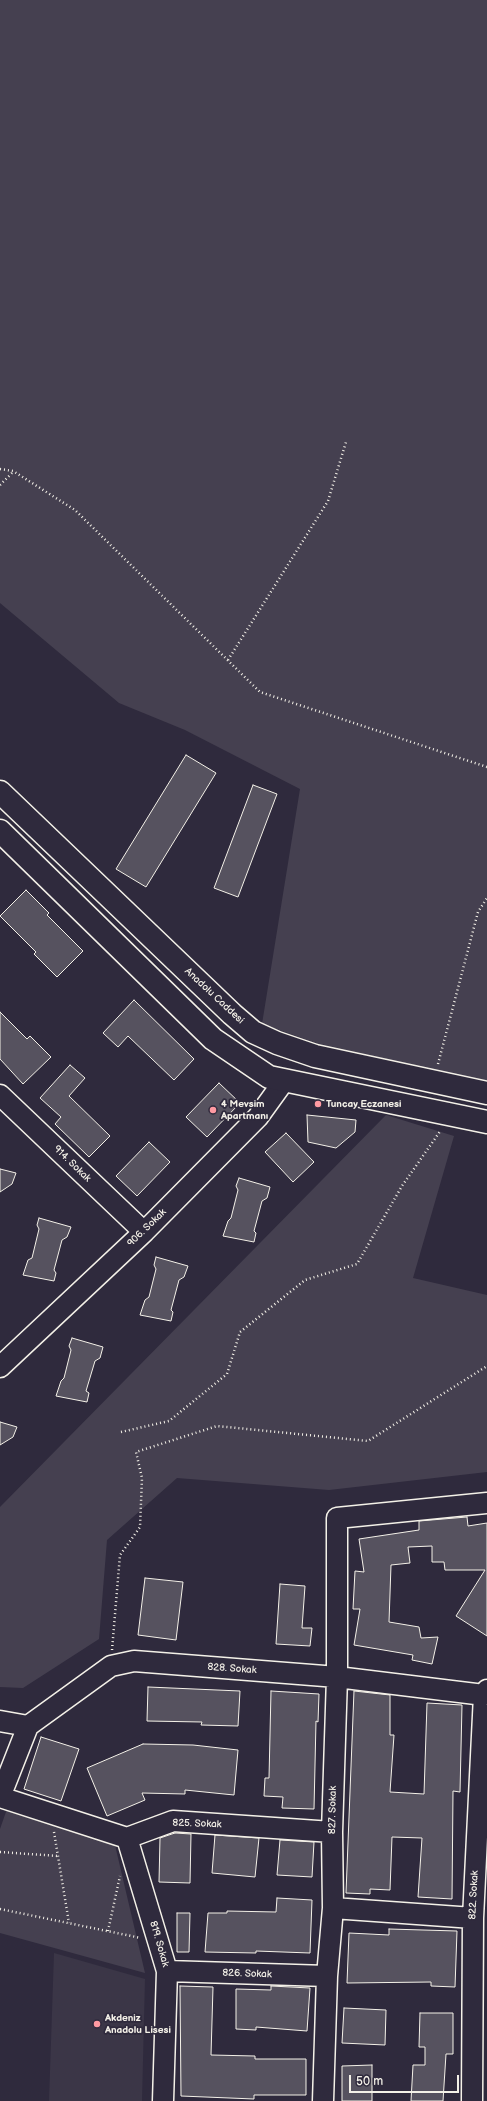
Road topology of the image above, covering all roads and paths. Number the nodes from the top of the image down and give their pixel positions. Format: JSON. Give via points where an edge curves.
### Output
{"nodes":[{"id":1,"x":346,"y":442,"type":"dead end"},
{"id":2,"x":0,"y":469,"type":"edge"},
{"id":3,"x":13,"y":471,"type":"junction"},
{"id":4,"x":0,"y":485,"type":"edge"},
{"id":5,"x":228,"y":660,"type":"junction"},
{"id":6,"x":487,"y":767,"type":"edge"},
{"id":7,"x":0,"y":792,"type":"edge"},
{"id":8,"x":0,"y":831,"type":"edge"},
{"id":9,"x":487,"y":898,"type":"edge"},
{"id":10,"x":436,"y":1069,"type":"dead end"},
{"id":11,"x":284,"y":1081,"type":"junction"},
{"id":12,"x":487,"y":1093,"type":"edge"},
{"id":13,"x":3,"y":1105,"type":"edge"},
{"id":14,"x":451,"y":1115,"type":"junction"},
{"id":15,"x":487,"y":1122,"type":"edge"},
{"id":16,"x":144,"y":1232,"type":"junction"},
{"id":17,"x":487,"y":1366,"type":"edge"},
{"id":18,"x":0,"y":1367,"type":"edge"},
{"id":19,"x":121,"y":1432,"type":"dead end"},
{"id":20,"x":487,"y":1503,"type":"edge"},
{"id":21,"x":111,"y":1666,"type":"junction"},
{"id":22,"x":337,"y":1677,"type":"junction"},
{"id":23,"x":486,"y":1693,"type":"edge"},
{"id":24,"x":0,"y":1721,"type":"edge"},
{"id":25,"x":28,"y":1726,"type":"junction"},
{"id":26,"x":0,"y":1797,"type":"edge"},
{"id":27,"x":51,"y":1814,"type":"junction"},
{"id":28,"x":332,"y":1832,"type":"junction"},
{"id":29,"x":127,"y":1838,"type":"junction"},
{"id":30,"x":0,"y":1852,"type":"edge"},
{"id":31,"x":58,"y":1856,"type":"junction"},
{"id":32,"x":121,"y":1869,"type":"dead end"},
{"id":33,"x":333,"y":1908,"type":"junction"},
{"id":34,"x":0,"y":1909,"type":"edge"},
{"id":35,"x":472,"y":1918,"type":"junction"},
{"id":36,"x":69,"y":1923,"type":"junction"},
{"id":37,"x":108,"y":1931,"type":"junction"},
{"id":38,"x":158,"y":1942,"type":"junction"},
{"id":39,"x":167,"y":1971,"type":"junction"},
{"id":40,"x":327,"y":1976,"type":"junction"},
{"id":41,"x":163,"y":2101,"type":"edge"},
{"id":42,"x":323,"y":2101,"type":"edge"},
{"id":43,"x":472,"y":2101,"type":"edge"}],
"edges":[{"from":1,"to":5,"type":"path","via":[[328,501]]},
{"from":2,"to":3,"type":"path"},
{"from":3,"to":4,"type":"path"},
{"from":3,"to":5,"type":"path","via":[[74,510]]},
{"from":5,"to":6,"type":"path","via":[[260,692]]},
{"from":7,"to":12,"type":"main road","name":"Anadolu Caddesi","via":[[253,1032],[315,1056]]},
{"from":8,"to":11,"type":"main road","via":[[213,1039],[269,1077]]},
{"from":9,"to":10,"type":"path","via":[[478,912]]},
{"from":11,"to":14,"type":"main road"},
{"from":11,"to":16,"type":"street","name":"906. Sokak","via":[[258,1117]]},
{"from":13,"to":16,"type":"street","name":"914. Sokak"},
{"from":14,"to":15,"type":"main road"},
{"from":14,"to":19,"type":"path","via":[[402,1186],[357,1264],[305,1280],[240,1332],[227,1374],[169,1421]]},
{"from":16,"to":18,"type":"street","name":"906. Sokak"},
{"from":17,"to":21,"type":"path","via":[[368,1441],[217,1426],[136,1452],[142,1478],[140,1527],[120,1555]]},
{"from":20,"to":22,"type":"street","name":"827. Sokak","via":[[337,1518]]},
{"from":21,"to":22,"type":"street","name":"828. Sokak","via":[[134,1661]]},
{"from":21,"to":25,"type":"street","name":"828. Sokak"},
{"from":22,"to":23,"type":"street","name":"828. Sokak"},
{"from":22,"to":28,"type":"street","name":"827. Sokak"},
{"from":23,"to":35,"type":"street","name":"822. Sokak"},
{"from":24,"to":25,"type":"street"},
{"from":25,"to":26,"type":"street"},
{"from":26,"to":27,"type":"street"},
{"from":27,"to":29,"type":"street"},
{"from":27,"to":31,"type":"path"},
{"from":28,"to":29,"type":"street","name":"825. Sokak","via":[[172,1821]]},
{"from":28,"to":33,"type":"street","name":"827. Sokak"},
{"from":29,"to":38,"type":"street","name":"819. Sokak"},
{"from":30,"to":31,"type":"path"},
{"from":31,"to":36,"type":"path"},
{"from":32,"to":37,"type":"path"},
{"from":33,"to":35,"type":"street"},
{"from":33,"to":40,"type":"street","name":"827. Sokak"},
{"from":34,"to":36,"type":"path"},
{"from":35,"to":43,"type":"street","name":"822. Sokak"},
{"from":36,"to":37,"type":"path"},
{"from":37,"to":38,"type":"path"},
{"from":38,"to":39,"type":"street","name":"819. Sokak"},
{"from":39,"to":40,"type":"street","name":"826. Sokak"},
{"from":39,"to":41,"type":"street","name":"819. Sokak"},
{"from":40,"to":42,"type":"street","name":"827. Sokak"}]}
